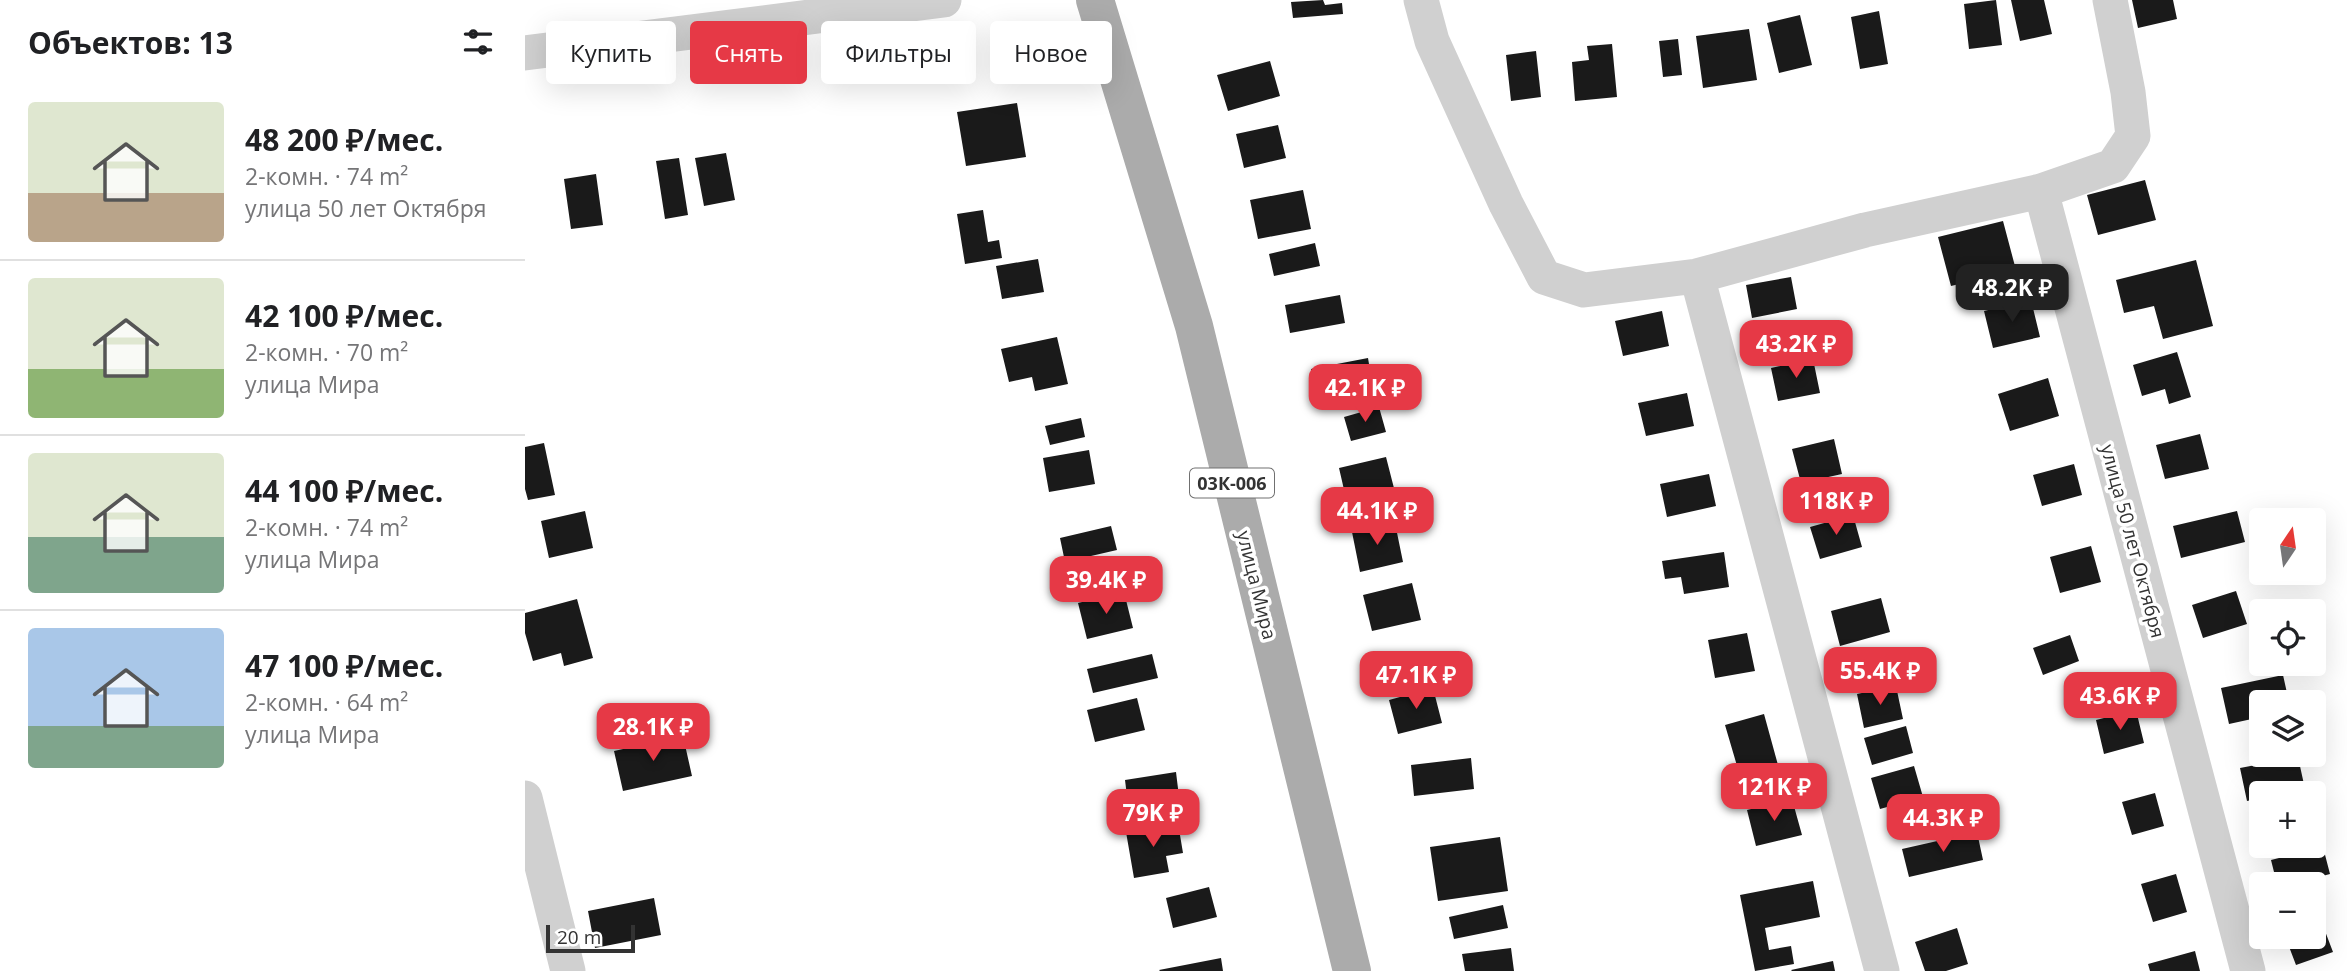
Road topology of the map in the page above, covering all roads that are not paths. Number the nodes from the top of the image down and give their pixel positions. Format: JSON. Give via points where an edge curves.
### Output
{"nodes":[{"id":1,"x":944,"y":0,"type":"edge"},
{"id":2,"x":1095,"y":0,"type":"edge"},
{"id":3,"x":1421,"y":0,"type":"edge"},
{"id":4,"x":2110,"y":0,"type":"edge"},
{"id":5,"x":525,"y":53,"type":"edge"},
{"id":6,"x":2041,"y":191,"type":"junction"},
{"id":7,"x":1697,"y":276,"type":"junction"},
{"id":8,"x":525,"y":798,"type":"edge"},
{"id":9,"x":568,"y":971,"type":"edge"},
{"id":10,"x":1352,"y":971,"type":"edge"},
{"id":11,"x":1882,"y":971,"type":"edge"},
{"id":12,"x":2248,"y":971,"type":"edge"}],
"edges":[{"from":1,"to":5,"type":"street"},
{"from":2,"to":10,"type":"main road","name":"улица Мира","number":"03К-006","via":[[1194,326]]},
{"from":3,"to":7,"type":"street","via":[[1432,41],[1544,277],[1584,290]]},
{"from":4,"to":6,"type":"street","via":[[2133,136],[2113,166]]},
{"from":6,"to":7,"type":"street","via":[[1865,230]]},
{"from":6,"to":12,"type":"street","name":"улица 50 лет Октября"},
{"from":7,"to":11,"type":"street"},
{"from":8,"to":9,"type":"street"}]}
